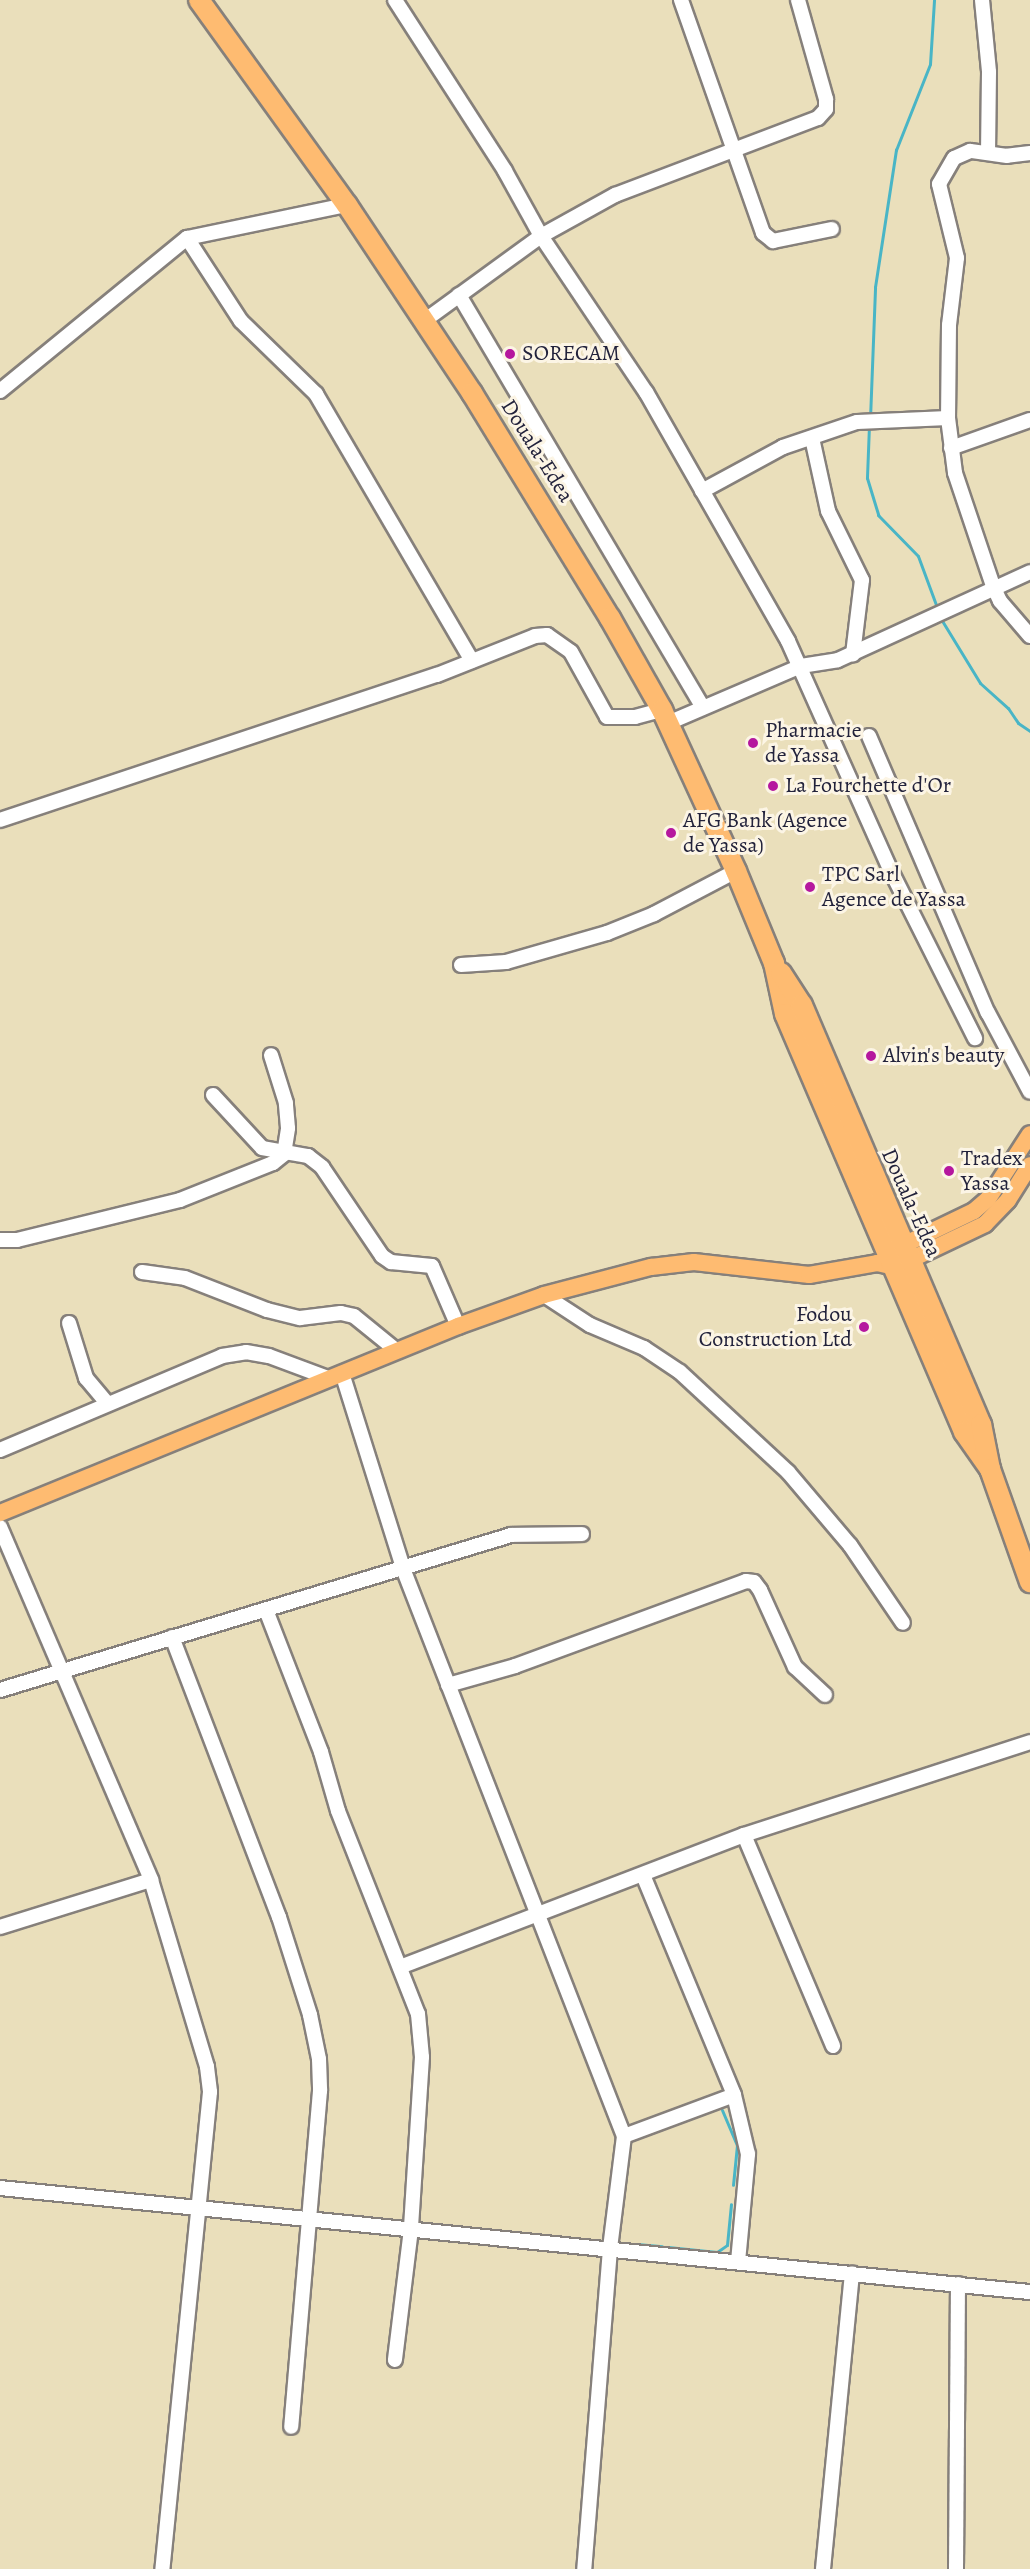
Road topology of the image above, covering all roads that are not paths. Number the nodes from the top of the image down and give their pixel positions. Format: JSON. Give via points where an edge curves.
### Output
{"nodes":[{"id":1,"x":200,"y":0,"type":"edge"},
{"id":2,"x":395,"y":0,"type":"edge"},
{"id":3,"x":681,"y":0,"type":"edge"},
{"id":4,"x":798,"y":0,"type":"edge"},
{"id":5,"x":982,"y":0,"type":"edge"},
{"id":6,"x":733,"y":150,"type":"junction"},
{"id":7,"x":988,"y":151,"type":"junction"},
{"id":8,"x":1030,"y":153,"type":"edge"},
{"id":9,"x":347,"y":205,"type":"junction"},
{"id":10,"x":832,"y":229,"type":"dead end"},
{"id":11,"x":541,"y":236,"type":"junction"},
{"id":12,"x":187,"y":238,"type":"junction"},
{"id":13,"x":459,"y":295,"type":"junction"},
{"id":14,"x":424,"y":321,"type":"junction"},
{"id":15,"x":0,"y":391,"type":"edge"},
{"id":16,"x":948,"y":418,"type":"junction"},
{"id":17,"x":1030,"y":420,"type":"edge"},
{"id":18,"x":812,"y":438,"type":"junction"},
{"id":19,"x":951,"y":448,"type":"junction"},
{"id":20,"x":702,"y":491,"type":"junction"},
{"id":21,"x":1030,"y":572,"type":"edge"},
{"id":22,"x":993,"y":586,"type":"junction"},
{"id":23,"x":1030,"y":636,"type":"edge"},
{"id":24,"x":853,"y":654,"type":"junction"},
{"id":25,"x":472,"y":661,"type":"junction"},
{"id":26,"x":801,"y":666,"type":"junction"},
{"id":27,"x":703,"y":707,"type":"junction"},
{"id":28,"x":665,"y":716,"type":"junction"},
{"id":29,"x":869,"y":736,"type":"dead end"},
{"id":30,"x":0,"y":820,"type":"edge"},
{"id":31,"x":736,"y":871,"type":"junction"},
{"id":32,"x":461,"y":965,"type":"dead end"},
{"id":33,"x":975,"y":1038,"type":"dead end"},
{"id":34,"x":271,"y":1055,"type":"dead end"},
{"id":35,"x":1030,"y":1092,"type":"edge"},
{"id":36,"x":213,"y":1095,"type":"dead end"},
{"id":37,"x":1030,"y":1134,"type":"edge"},
{"id":38,"x":284,"y":1154,"type":"junction"},
{"id":39,"x":1028,"y":1176,"type":"edge"},
{"id":40,"x":0,"y":1240,"type":"edge"},
{"id":41,"x":895,"y":1258,"type":"junction"},
{"id":42,"x":142,"y":1272,"type":"dead end"},
{"id":43,"x":544,"y":1295,"type":"junction"},
{"id":44,"x":69,"y":1323,"type":"dead end"},
{"id":45,"x":458,"y":1326,"type":"junction"},
{"id":46,"x":397,"y":1351,"type":"junction"},
{"id":47,"x":335,"y":1375,"type":"junction"},
{"id":48,"x":107,"y":1403,"type":"junction"},
{"id":49,"x":0,"y":1450,"type":"edge"},
{"id":50,"x":0,"y":1513,"type":"edge"},
{"id":51,"x":0,"y":1527,"type":"edge"},
{"id":52,"x":582,"y":1534,"type":"dead end"},
{"id":53,"x":404,"y":1571,"type":"junction"},
{"id":54,"x":1030,"y":1582,"type":"edge"},
{"id":55,"x":266,"y":1610,"type":"junction"},
{"id":56,"x":903,"y":1623,"type":"dead end"},
{"id":57,"x":172,"y":1637,"type":"junction"},
{"id":58,"x":61,"y":1672,"type":"junction"},
{"id":59,"x":448,"y":1685,"type":"junction"},
{"id":60,"x":0,"y":1690,"type":"edge"},
{"id":61,"x":825,"y":1695,"type":"dead end"},
{"id":62,"x":1030,"y":1742,"type":"edge"},
{"id":63,"x":744,"y":1835,"type":"junction"},
{"id":64,"x":643,"y":1875,"type":"junction"},
{"id":65,"x":151,"y":1880,"type":"junction"},
{"id":66,"x":537,"y":1915,"type":"junction"},
{"id":67,"x":0,"y":1927,"type":"edge"},
{"id":68,"x":400,"y":1967,"type":"junction"},
{"id":69,"x":833,"y":2046,"type":"dead end"},
{"id":70,"x":734,"y":2095,"type":"junction"},
{"id":71,"x":624,"y":2136,"type":"junction"},
{"id":72,"x":0,"y":2188,"type":"edge"},
{"id":73,"x":198,"y":2207,"type":"junction"},
{"id":74,"x":308,"y":2218,"type":"junction"},
{"id":75,"x":411,"y":2229,"type":"junction"},
{"id":76,"x":610,"y":2249,"type":"junction"},
{"id":77,"x":738,"y":2262,"type":"junction"},
{"id":78,"x":852,"y":2273,"type":"junction"},
{"id":79,"x":958,"y":2284,"type":"junction"},
{"id":80,"x":1030,"y":2292,"type":"edge"},
{"id":81,"x":395,"y":2360,"type":"dead end"},
{"id":82,"x":291,"y":2427,"type":"dead end"},
{"id":83,"x":162,"y":2569,"type":"edge"},
{"id":84,"x":584,"y":2569,"type":"edge"},
{"id":85,"x":823,"y":2569,"type":"edge"},
{"id":86,"x":956,"y":2569,"type":"edge"}],
"edges":[{"from":1,"to":9,"type":"highway","name":"Douala-Edea"},
{"from":2,"to":11,"type":"street","via":[[499,161]]},
{"from":3,"to":6,"type":"street"},
{"from":4,"to":6,"type":"street","via":[[824,84],[826,109],[818,118]]},
{"from":5,"to":7,"type":"street","via":[[989,72]]},
{"from":6,"to":10,"type":"street","via":[[768,239]]},
{"from":6,"to":11,"type":"street","via":[[615,195]]},
{"from":7,"to":8,"type":"street","via":[[1007,156]]},
{"from":7,"to":16,"type":"street","via":[[970,151],[954,158],[939,184],[957,258],[949,304]]},
{"from":9,"to":12,"type":"street"},
{"from":9,"to":14,"type":"highway","name":"Douala-Edea"},
{"from":11,"to":13,"type":"street"},
{"from":11,"to":20,"type":"street","via":[[646,392]]},
{"from":12,"to":15,"type":"street"},
{"from":12,"to":25,"type":"street","via":[[241,321],[316,394]]},
{"from":13,"to":14,"type":"street"},
{"from":13,"to":27,"type":"street"},
{"from":14,"to":28,"type":"highway","name":"Douala-Edea","via":[[546,512]]},
{"from":16,"to":18,"type":"street","via":[[857,422]]},
{"from":16,"to":19,"type":"street"},
{"from":17,"to":19,"type":"street"},
{"from":18,"to":20,"type":"street","via":[[783,447]]},
{"from":18,"to":24,"type":"street","via":[[828,510],[862,580]]},
{"from":19,"to":22,"type":"street","via":[[969,523]]},
{"from":20,"to":26,"type":"street"},
{"from":21,"to":22,"type":"street"},
{"from":22,"to":23,"type":"street","via":[[1000,601]]},
{"from":22,"to":24,"type":"street"},
{"from":24,"to":26,"type":"street"},
{"from":25,"to":28,"type":"street","via":[[535,636],[548,635],[571,652],[607,717]]},
{"from":25,"to":30,"type":"street"},
{"from":26,"to":27,"type":"street"},
{"from":26,"to":33,"type":"street","via":[[892,873]]},
{"from":27,"to":28,"type":"street"},
{"from":28,"to":31,"type":"highway","name":"Douala-Edea"},
{"from":29,"to":35,"type":"street","via":[[988,1013]]},
{"from":31,"to":32,"type":"street","via":[[654,914],[607,933],[506,962]]},
{"from":31,"to":41,"type":"highway","name":"Douala-Edea","via":[[774,963],[785,1014]]},
{"from":34,"to":38,"type":"street","via":[[286,1103]]},
{"from":36,"to":38,"type":"street","via":[[252,1140],[262,1148]]},
{"from":37,"to":41,"type":"main road","via":[[988,1199]]},
{"from":38,"to":40,"type":"street","via":[[249,1175],[180,1200],[17,1240]]},
{"from":38,"to":45,"type":"street","via":[[308,1156],[322,1167],[382,1256],[391,1262],[432,1266]]},
{"from":39,"to":41,"type":"main road","via":[[984,1224]]},
{"from":41,"to":43,"type":"main road","via":[[809,1275],[694,1262],[651,1267]]},
{"from":41,"to":54,"type":"highway","name":"Douala-Edea","via":[[964,1432],[990,1469]]},
{"from":42,"to":46,"type":"street","via":[[184,1278],[267,1311],[300,1318],[354,1316]]},
{"from":43,"to":45,"type":"main road"},
{"from":43,"to":56,"type":"street","via":[[590,1325],[644,1348],[675,1367],[788,1472],[849,1545]]},
{"from":44,"to":48,"type":"street","via":[[86,1378]]},
{"from":45,"to":46,"type":"main road"},
{"from":46,"to":47,"type":"main road"},
{"from":47,"to":48,"type":"street","via":[[246,1352],[222,1356]]},
{"from":47,"to":50,"type":"main road"},
{"from":47,"to":53,"type":"street"},
{"from":48,"to":49,"type":"street"},
{"from":51,"to":58,"type":"street"},
{"from":52,"to":53,"type":"street","via":[[512,1535]]},
{"from":53,"to":55,"type":"street"},
{"from":53,"to":59,"type":"street"},
{"from":55,"to":57,"type":"street"},
{"from":55,"to":68,"type":"street"},
{"from":57,"to":58,"type":"street"},
{"from":57,"to":74,"type":"street","via":[[271,1895],[310,2015],[320,2091]]},
{"from":58,"to":60,"type":"street"},
{"from":58,"to":65,"type":"street"},
{"from":59,"to":61,"type":"street","via":[[515,1666],[746,1581],[754,1582],[760,1590],[795,1667]]},
{"from":59,"to":66,"type":"street"},
{"from":62,"to":63,"type":"street"},
{"from":63,"to":64,"type":"street"},
{"from":63,"to":69,"type":"street"},
{"from":64,"to":66,"type":"street"},
{"from":64,"to":70,"type":"street"},
{"from":65,"to":67,"type":"street"},
{"from":65,"to":73,"type":"street","via":[[207,2067],[210,2092]]},
{"from":66,"to":68,"type":"street"},
{"from":66,"to":71,"type":"street"},
{"from":68,"to":75,"type":"street","via":[[422,2034]]},
{"from":70,"to":71,"type":"street"},
{"from":70,"to":77,"type":"street","via":[[748,2154]]},
{"from":71,"to":76,"type":"street"},
{"from":72,"to":73,"type":"street"},
{"from":73,"to":74,"type":"street"},
{"from":73,"to":83,"type":"street"},
{"from":74,"to":75,"type":"street"},
{"from":74,"to":82,"type":"street"},
{"from":75,"to":76,"type":"street"},
{"from":75,"to":81,"type":"street"},
{"from":76,"to":77,"type":"street"},
{"from":76,"to":84,"type":"street"},
{"from":77,"to":78,"type":"street"},
{"from":78,"to":79,"type":"street"},
{"from":78,"to":85,"type":"street"},
{"from":79,"to":80,"type":"street"},
{"from":79,"to":86,"type":"street"}]}
